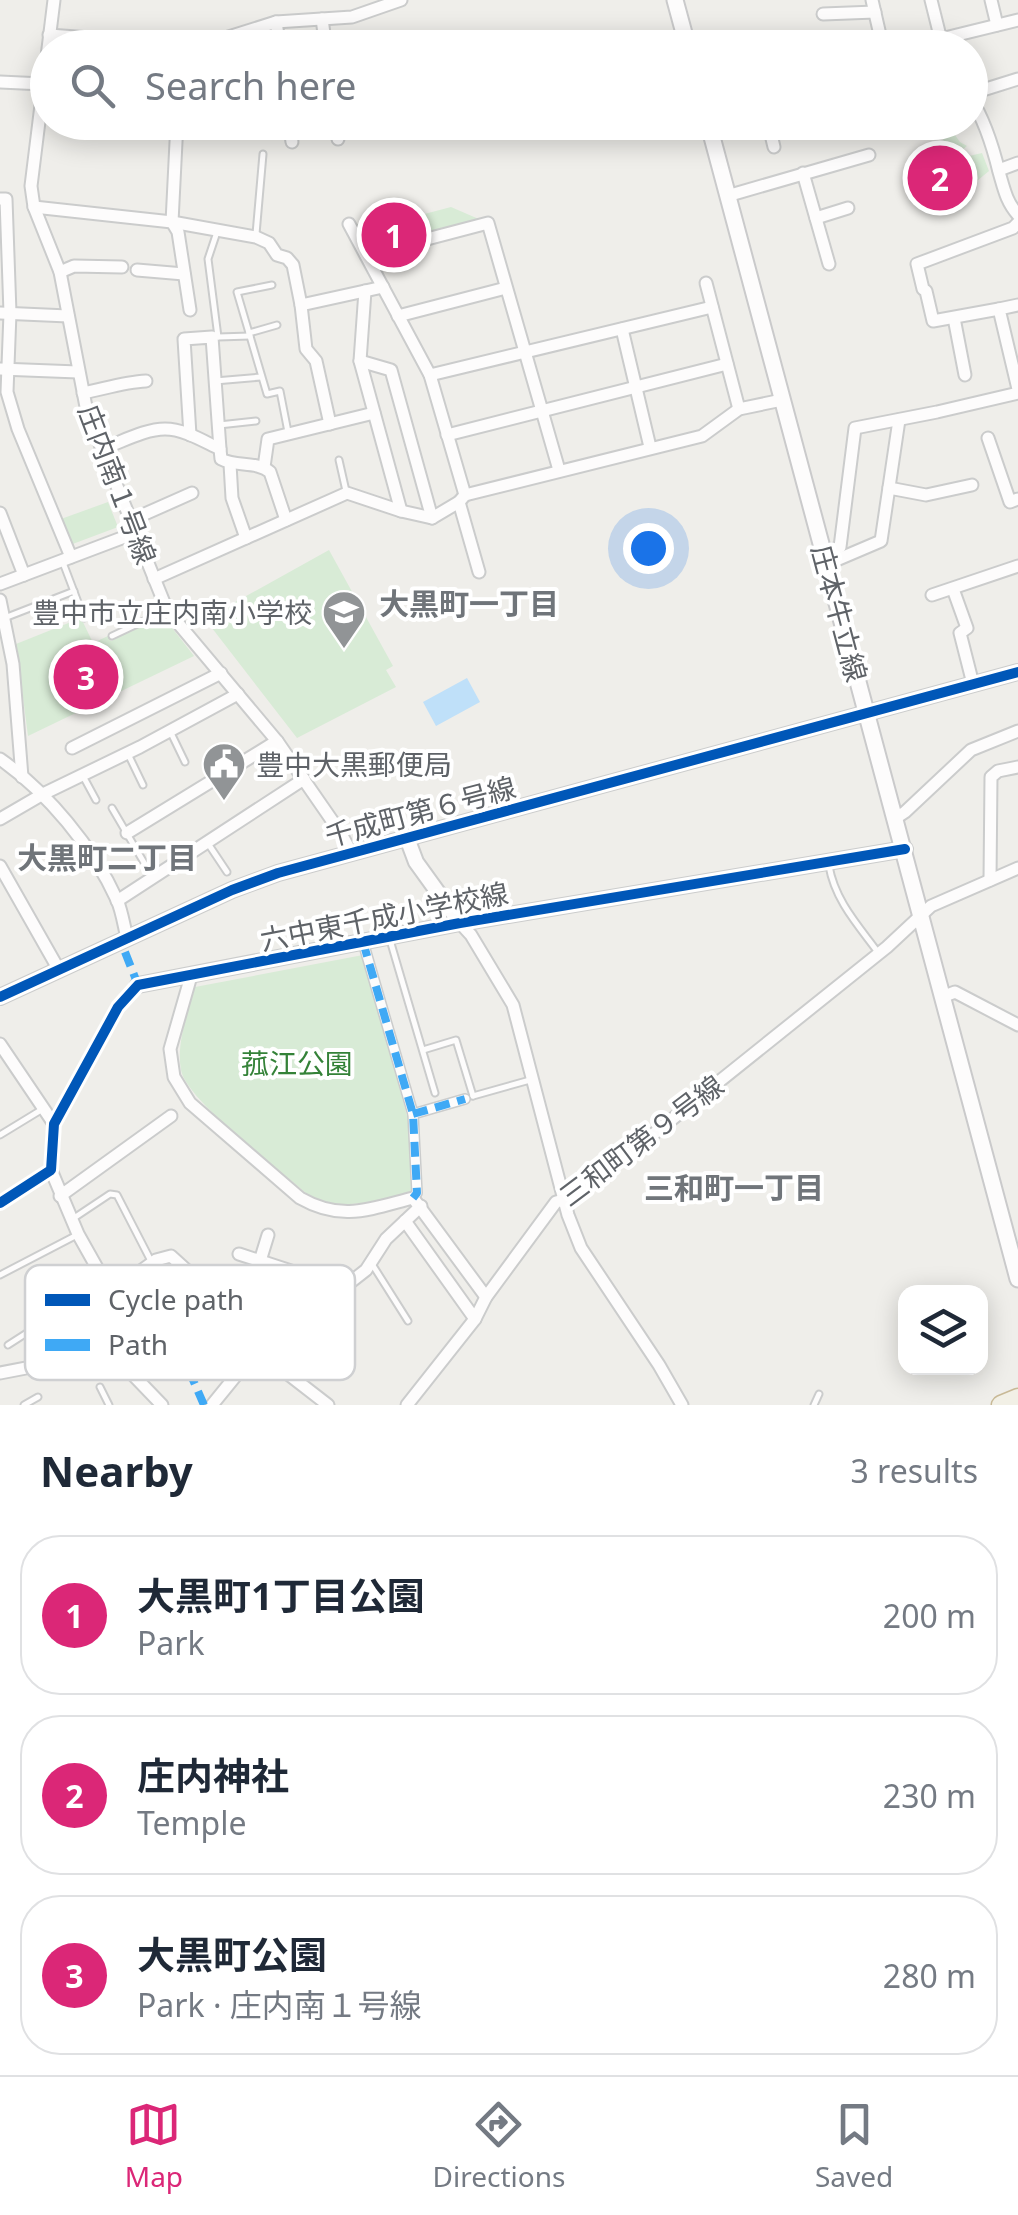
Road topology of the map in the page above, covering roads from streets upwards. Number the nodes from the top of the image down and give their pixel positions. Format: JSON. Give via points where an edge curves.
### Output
{"nodes":[{"id":1,"x":54,"y":0,"type":"edge"},
{"id":2,"x":402,"y":0,"type":"edge"},
{"id":3,"x":675,"y":0,"type":"edge"},
{"id":4,"x":931,"y":0,"type":"edge"},
{"id":5,"x":991,"y":0,"type":"edge"},
{"id":6,"x":873,"y":6,"type":"edge"},
{"id":7,"x":823,"y":14,"type":"dead end"},
{"id":8,"x":322,"y":18,"type":"junction"},
{"id":9,"x":1018,"y":20,"type":"edge"},
{"id":10,"x":276,"y":22,"type":"junction"},
{"id":11,"x":997,"y":25,"type":"junction"},
{"id":12,"x":50,"y":30,"type":"edge"},
{"id":13,"x":251,"y":30,"type":"edge"},
{"id":14,"x":277,"y":30,"type":"edge"},
{"id":15,"x":324,"y":30,"type":"edge"},
{"id":16,"x":683,"y":30,"type":"edge"},
{"id":17,"x":939,"y":30,"type":"edge"},
{"id":18,"x":982,"y":30,"type":"edge"},
{"id":19,"x":1018,"y":79,"type":"edge"},
{"id":20,"x":0,"y":82,"type":"edge"},
{"id":21,"x":30,"y":83,"type":"edge"},
{"id":22,"x":988,"y":90,"type":"edge"},
{"id":23,"x":39,"y":140,"type":"edge"},
{"id":24,"x":176,"y":140,"type":"edge"},
{"id":25,"x":712,"y":140,"type":"edge"},
{"id":26,"x":772,"y":140,"type":"edge"},
{"id":27,"x":987,"y":140,"type":"edge"},
{"id":28,"x":774,"y":146,"type":"dead end"},
{"id":29,"x":869,"y":155,"type":"dead end"},
{"id":30,"x":1018,"y":163,"type":"edge"},
{"id":31,"x":999,"y":170,"type":"junction"},
{"id":32,"x":803,"y":173,"type":"junction"},
{"id":33,"x":726,"y":196,"type":"junction"},
{"id":34,"x":0,"y":199,"type":"edge"},
{"id":35,"x":34,"y":207,"type":"junction"},
{"id":36,"x":848,"y":208,"type":"dead end"},
{"id":37,"x":816,"y":218,"type":"junction"},
{"id":38,"x":1018,"y":219,"type":"edge"},
{"id":39,"x":172,"y":222,"type":"junction"},
{"id":40,"x":349,"y":224,"type":"dead end"},
{"id":41,"x":366,"y":256,"type":"junction"},
{"id":42,"x":829,"y":264,"type":"dead end"},
{"id":43,"x":122,"y":267,"type":"dead end"},
{"id":44,"x":137,"y":270,"type":"dead end"},
{"id":45,"x":60,"y":272,"type":"junction"},
{"id":46,"x":184,"y":274,"type":"junction"},
{"id":47,"x":706,"y":283,"type":"dead end"},
{"id":48,"x":382,"y":287,"type":"junction"},
{"id":49,"x":506,"y":288,"type":"junction"},
{"id":50,"x":364,"y":291,"type":"junction"},
{"id":51,"x":301,"y":305,"type":"junction"},
{"id":52,"x":1018,"y":306,"type":"edge"},
{"id":53,"x":712,"y":307,"type":"junction"},
{"id":54,"x":1000,"y":309,"type":"junction"},
{"id":55,"x":190,"y":310,"type":"dead end"},
{"id":56,"x":5,"y":313,"type":"edge"},
{"id":57,"x":68,"y":316,"type":"junction"},
{"id":58,"x":398,"y":316,"type":"junction"},
{"id":59,"x":954,"y":318,"type":"junction"},
{"id":60,"x":622,"y":329,"type":"junction"},
{"id":61,"x":526,"y":352,"type":"junction"},
{"id":62,"x":360,"y":361,"type":"junction"},
{"id":63,"x":727,"y":364,"type":"junction"},
{"id":64,"x":4,"y":370,"type":"edge"},
{"id":65,"x":78,"y":372,"type":"junction"},
{"id":66,"x":965,"y":375,"type":"dead end"},
{"id":67,"x":430,"y":376,"type":"junction"},
{"id":68,"x":146,"y":381,"type":"dead end"},
{"id":69,"x":637,"y":387,"type":"junction"},
{"id":70,"x":1018,"y":391,"type":"edge"},
{"id":71,"x":83,"y":393,"type":"junction"},
{"id":72,"x":782,"y":400,"type":"junction"},
{"id":73,"x":739,"y":409,"type":"junction"},
{"id":74,"x":541,"y":411,"type":"junction"},
{"id":75,"x":374,"y":413,"type":"junction"},
{"id":76,"x":899,"y":420,"type":"junction"},
{"id":77,"x":330,"y":424,"type":"junction"},
{"id":78,"x":190,"y":435,"type":"junction"},
{"id":79,"x":447,"y":435,"type":"junction"},
{"id":80,"x":988,"y":438,"type":"dead end"},
{"id":81,"x":650,"y":447,"type":"junction"},
{"id":82,"x":101,"y":449,"type":"junction"},
{"id":83,"x":220,"y":449,"type":"junction"},
{"id":84,"x":230,"y":464,"type":"junction"},
{"id":85,"x":264,"y":467,"type":"junction"},
{"id":86,"x":559,"y":470,"type":"junction"},
{"id":87,"x":972,"y":485,"type":"dead end"},
{"id":88,"x":889,"y":488,"type":"junction"},
{"id":89,"x":192,"y":493,"type":"dead end"},
{"id":90,"x":462,"y":498,"type":"junction"},
{"id":91,"x":1018,"y":500,"type":"edge"},
{"id":92,"x":401,"y":511,"type":"junction"},
{"id":93,"x":0,"y":514,"type":"edge"},
{"id":94,"x":432,"y":518,"type":"junction"},
{"id":95,"x":286,"y":520,"type":"junction"},
{"id":96,"x":132,"y":527,"type":"junction"},
{"id":97,"x":246,"y":538,"type":"junction"},
{"id":98,"x":826,"y":558,"type":"junction"},
{"id":99,"x":67,"y":559,"type":"junction"},
{"id":100,"x":1018,"y":566,"type":"edge"},
{"id":101,"x":480,"y":572,"type":"dead end"},
{"id":102,"x":24,"y":575,"type":"junction"},
{"id":103,"x":154,"y":579,"type":"junction"},
{"id":104,"x":0,"y":584,"type":"edge"},
{"id":105,"x":953,"y":589,"type":"junction"},
{"id":106,"x":932,"y":595,"type":"dead end"},
{"id":107,"x":0,"y":600,"type":"edge"},
{"id":108,"x":1018,"y":672,"type":"edge"},
{"id":109,"x":221,"y":673,"type":"junction"},
{"id":110,"x":973,"y":684,"type":"junction"},
{"id":111,"x":238,"y":694,"type":"junction"},
{"id":112,"x":867,"y":713,"type":"junction"},
{"id":113,"x":1018,"y":731,"type":"edge"},
{"id":114,"x":278,"y":741,"type":"junction"},
{"id":115,"x":72,"y":748,"type":"dead end"},
{"id":116,"x":0,"y":759,"type":"edge"},
{"id":117,"x":1018,"y":767,"type":"edge"},
{"id":118,"x":22,"y":777,"type":"junction"},
{"id":119,"x":304,"y":779,"type":"junction"},
{"id":120,"x":43,"y":794,"type":"junction"},
{"id":121,"x":896,"y":818,"type":"junction"},
{"id":122,"x":0,"y":819,"type":"edge"},
{"id":123,"x":127,"y":833,"type":"road end"},
{"id":124,"x":407,"y":838,"type":"junction"},
{"id":125,"x":905,"y":850,"type":"junction"},
{"id":126,"x":351,"y":852,"type":"junction"},
{"id":127,"x":0,"y":866,"type":"edge"},
{"id":128,"x":1018,"y":868,"type":"edge"},
{"id":129,"x":990,"y":880,"type":"junction"},
{"id":130,"x":118,"y":901,"type":"junction"},
{"id":131,"x":921,"y":917,"type":"junction"},
{"id":132,"x":460,"y":923,"type":"junction"},
{"id":133,"x":127,"y":938,"type":"junction"},
{"id":134,"x":364,"y":942,"type":"junction"},
{"id":135,"x":58,"y":970,"type":"junction"},
{"id":136,"x":191,"y":976,"type":"junction"},
{"id":137,"x":138,"y":986,"type":"joint"},
{"id":138,"x":0,"y":997,"type":"edge"},
{"id":139,"x":942,"y":997,"type":"junction"},
{"id":140,"x":1018,"y":1024,"type":"edge"},
{"id":141,"x":0,"y":1044,"type":"edge"},
{"id":142,"x":469,"y":1097,"type":"road end"},
{"id":143,"x":413,"y":1114,"type":"junction"},
{"id":144,"x":171,"y":1116,"type":"road end"},
{"id":145,"x":54,"y":1124,"type":"junction"},
{"id":146,"x":51,"y":1170,"type":"junction"},
{"id":147,"x":60,"y":1196,"type":"junction"},
{"id":148,"x":565,"y":1200,"type":"junction"},
{"id":149,"x":417,"y":1202,"type":"junction"},
{"id":150,"x":0,"y":1203,"type":"edge"},
{"id":151,"x":405,"y":1221,"type":"junction"},
{"id":152,"x":268,"y":1235,"type":"dead end"},
{"id":153,"x":240,"y":1254,"type":"dead end"},
{"id":154,"x":260,"y":1261,"type":"junction"},
{"id":155,"x":96,"y":1265,"type":"edge"},
{"id":156,"x":147,"y":1265,"type":"edge"},
{"id":157,"x":181,"y":1265,"type":"edge"},
{"id":158,"x":272,"y":1265,"type":"edge"},
{"id":159,"x":355,"y":1278,"type":"edge"},
{"id":160,"x":1018,"y":1278,"type":"edge"},
{"id":161,"x":486,"y":1297,"type":"junction"},
{"id":162,"x":474,"y":1318,"type":"junction"},
{"id":163,"x":25,"y":1369,"type":"edge"},
{"id":164,"x":0,"y":1373,"type":"edge"},
{"id":165,"x":138,"y":1380,"type":"edge"},
{"id":166,"x":232,"y":1380,"type":"edge"},
{"id":167,"x":295,"y":1380,"type":"edge"},
{"id":168,"x":1018,"y":1398,"type":"edge"},
{"id":169,"x":321,"y":1403,"type":"edge"},
{"id":170,"x":162,"y":1405,"type":"edge"},
{"id":171,"x":212,"y":1405,"type":"edge"},
{"id":172,"x":408,"y":1405,"type":"edge"},
{"id":173,"x":682,"y":1405,"type":"edge"},
{"id":174,"x":1001,"y":1405,"type":"edge"}],
"edges":[{"from":1,"to":12,"type":"street","name":"庄内南１号線"},
{"from":2,"to":8,"type":"street","via":[[352,17]]},
{"from":3,"to":16,"type":"main road"},
{"from":4,"to":17,"type":"street"},
{"from":5,"to":11,"type":"street"},
{"from":6,"to":7,"type":"street"},
{"from":8,"to":10,"type":"street"},
{"from":8,"to":15,"type":"street"},
{"from":9,"to":11,"type":"street"},
{"from":10,"to":13,"type":"street"},
{"from":10,"to":14,"type":"street"},
{"from":11,"to":18,"type":"street"},
{"from":19,"to":22,"type":"street"},
{"from":20,"to":21,"type":"street"},
{"from":23,"to":35,"type":"street","name":"庄内南１号線","via":[[30,186]]},
{"from":24,"to":39,"type":"street"},
{"from":25,"to":33,"type":"main road","name":"庄本牛立線"},
{"from":26,"to":28,"type":"street"},
{"from":27,"to":31,"type":"street"},
{"from":29,"to":32,"type":"street"},
{"from":30,"to":31,"type":"street"},
{"from":31,"to":38,"type":"street"},
{"from":32,"to":33,"type":"street"},
{"from":32,"to":37,"type":"street"},
{"from":33,"to":72,"type":"main road","name":"庄本牛立線"},
{"from":34,"to":56,"type":"street","via":[[6,199]]},
{"from":35,"to":39,"type":"street"},
{"from":35,"to":45,"type":"street","name":"庄内南１号線"},
{"from":36,"to":37,"type":"street"},
{"from":37,"to":42,"type":"street"},
{"from":38,"to":59,"type":"street","via":[[1013,228],[917,264],[932,322]]},
{"from":39,"to":46,"type":"street"},
{"from":39,"to":51,"type":"street","via":[[269,242],[293,265]]},
{"from":40,"to":41,"type":"street"},
{"from":41,"to":48,"type":"street"},
{"from":41,"to":49,"type":"street","via":[[488,223]]},
{"from":43,"to":45,"type":"street"},
{"from":44,"to":46,"type":"street"},
{"from":45,"to":57,"type":"street","name":"庄内南１号線"},
{"from":46,"to":55,"type":"street"},
{"from":47,"to":53,"type":"street"},
{"from":48,"to":50,"type":"street"},
{"from":48,"to":58,"type":"street"},
{"from":49,"to":58,"type":"street"},
{"from":49,"to":61,"type":"street"},
{"from":50,"to":51,"type":"street"},
{"from":50,"to":62,"type":"street"},
{"from":51,"to":77,"type":"street","via":[[306,350],[316,361]]},
{"from":52,"to":54,"type":"street"},
{"from":53,"to":60,"type":"street"},
{"from":53,"to":63,"type":"street"},
{"from":54,"to":59,"type":"street"},
{"from":54,"to":70,"type":"street"},
{"from":56,"to":57,"type":"street"},
{"from":56,"to":64,"type":"street"},
{"from":57,"to":65,"type":"street","name":"庄内南１号線"},
{"from":58,"to":67,"type":"street"},
{"from":59,"to":66,"type":"street"},
{"from":60,"to":61,"type":"street"},
{"from":60,"to":69,"type":"street"},
{"from":61,"to":67,"type":"street"},
{"from":61,"to":74,"type":"street"},
{"from":62,"to":75,"type":"street"},
{"from":62,"to":94,"type":"street","via":[[391,370]]},
{"from":63,"to":69,"type":"street"},
{"from":63,"to":73,"type":"street"},
{"from":64,"to":65,"type":"street"},
{"from":64,"to":99,"type":"street","via":[[18,429]]},
{"from":65,"to":71,"type":"street","name":"庄内南１号線"},
{"from":67,"to":79,"type":"street"},
{"from":68,"to":71,"type":"street"},
{"from":69,"to":74,"type":"street"},
{"from":69,"to":81,"type":"street"},
{"from":70,"to":76,"type":"street"},
{"from":71,"to":82,"type":"street","name":"庄内南１号線"},
{"from":72,"to":73,"type":"street"},
{"from":72,"to":98,"type":"main road","name":"庄本牛立線"},
{"from":73,"to":81,"type":"street","via":[[702,436]]},
{"from":74,"to":79,"type":"street"},
{"from":74,"to":86,"type":"street"},
{"from":75,"to":77,"type":"street"},
{"from":75,"to":92,"type":"street"},
{"from":76,"to":88,"type":"street"},
{"from":76,"to":98,"type":"street","via":[[855,428],[840,547]]},
{"from":77,"to":85,"type":"street","via":[[268,439]]},
{"from":78,"to":82,"type":"street","via":[[155,430]]},
{"from":78,"to":83,"type":"street"},
{"from":78,"to":83,"type":"street","via":[[184,339],[215,337]]},
{"from":79,"to":90,"type":"street"},
{"from":80,"to":91,"type":"street","via":[[1010,502]]},
{"from":81,"to":86,"type":"street"},
{"from":82,"to":96,"type":"street","name":"庄内南１号線"},
{"from":83,"to":84,"type":"street","via":[[220,459]]},
{"from":84,"to":85,"type":"street"},
{"from":84,"to":97,"type":"street","via":[[232,498]]},
{"from":85,"to":95,"type":"street"},
{"from":86,"to":90,"type":"street"},
{"from":87,"to":88,"type":"street","via":[[926,495]]},
{"from":88,"to":98,"type":"street","via":[[881,541]]},
{"from":89,"to":96,"type":"street"},
{"from":90,"to":94,"type":"street"},
{"from":90,"to":101,"type":"street"},
{"from":92,"to":94,"type":"street"},
{"from":92,"to":95,"type":"street","via":[[347,493]]},
{"from":93,"to":102,"type":"street"},
{"from":95,"to":97,"type":"street"},
{"from":96,"to":99,"type":"street"},
{"from":96,"to":103,"type":"street","name":"庄内南１号線"},
{"from":97,"to":103,"type":"street"},
{"from":98,"to":112,"type":"main road","name":"庄本牛立線"},
{"from":99,"to":102,"type":"street"},
{"from":100,"to":105,"type":"street"},
{"from":102,"to":104,"type":"street"},
{"from":103,"to":109,"type":"street","name":"庄内南１号線","via":[[167,610]]},
{"from":105,"to":106,"type":"street"},
{"from":105,"to":110,"type":"street","via":[[973,626],[960,633]]},
{"from":107,"to":118,"type":"street","via":[[13,664]]},
{"from":108,"to":110,"type":"street"},
{"from":109,"to":111,"type":"street","name":"庄内南１号線"},
{"from":109,"to":115,"type":"street"},
{"from":110,"to":112,"type":"street"},
{"from":111,"to":114,"type":"street","name":"庄内南１号線"},
{"from":111,"to":120,"type":"street"},
{"from":112,"to":121,"type":"main road","name":"庄本牛立線"},
{"from":112,"to":124,"type":"street","name":"千成町第６号線"},
{"from":113,"to":121,"type":"street","via":[[971,750]]},
{"from":114,"to":119,"type":"street","name":"庄内南１号線"},
{"from":114,"to":123,"type":"street"},
{"from":116,"to":118,"type":"street"},
{"from":117,"to":129,"type":"street","via":[[991,777]]},
{"from":118,"to":120,"type":"street"},
{"from":119,"to":126,"type":"street","name":"庄内南１号線"},
{"from":119,"to":130,"type":"street"},
{"from":120,"to":122,"type":"street"},
{"from":120,"to":130,"type":"street"},
{"from":121,"to":125,"type":"main road","name":"庄本牛立線"},
{"from":124,"to":126,"type":"street","name":"千成町第６号線"},
{"from":124,"to":132,"type":"street","via":[[416,862]]},
{"from":125,"to":131,"type":"main road","name":"庄本牛立線"},
{"from":125,"to":132,"type":"street","name":"六中東千成小学校線"},
{"from":126,"to":133,"type":"street","name":"千成町第６号線","via":[[232,890]]},
{"from":127,"to":135,"type":"street"},
{"from":128,"to":129,"type":"street","name":"三和町第９号線"},
{"from":129,"to":131,"type":"street","name":"三和町第９号線"},
{"from":130,"to":133,"type":"street"},
{"from":131,"to":139,"type":"main road","name":"庄本牛立線"},
{"from":131,"to":148,"type":"street","name":"三和町第９号線"},
{"from":132,"to":134,"type":"street","name":"六中東千成小学校線"},
{"from":132,"to":148,"type":"street","via":[[513,1005]]},
{"from":133,"to":135,"type":"street","name":"千成町第６号線"},
{"from":134,"to":136,"type":"street","name":"六中東千成小学校線"},
{"from":134,"to":143,"type":"street"},
{"from":135,"to":138,"type":"street","name":"千成町第６号線"},
{"from":136,"to":137,"type":"street","name":"六中東千成小学校線"},
{"from":136,"to":149,"type":"street","via":[[170,1049],[174,1076],[190,1102],[318,1208],[354,1212]]},
{"from":137,"to":145,"type":"street","name":"六中東千成小学校線","via":[[118,1007]]},
{"from":139,"to":140,"type":"street","via":[[955,992]]},
{"from":139,"to":160,"type":"main road","name":"庄本牛立線"},
{"from":141,"to":145,"type":"street"},
{"from":142,"to":143,"type":"street"},
{"from":143,"to":149,"type":"street"},
{"from":144,"to":147,"type":"street"},
{"from":145,"to":146,"type":"street","name":"六中東千成小学校線"},
{"from":146,"to":147,"type":"street"},
{"from":146,"to":150,"type":"street"},
{"from":147,"to":155,"type":"street"},
{"from":148,"to":161,"type":"street","name":"三和町第９号線","via":[[556,1202]]},
{"from":148,"to":173,"type":"street","via":[[581,1248]]},
{"from":149,"to":151,"type":"street"},
{"from":149,"to":161,"type":"street"},
{"from":151,"to":159,"type":"street"},
{"from":151,"to":162,"type":"street"},
{"from":152,"to":154,"type":"street"},
{"from":153,"to":154,"type":"street"},
{"from":154,"to":158,"type":"street"},
{"from":156,"to":157,"type":"street","via":[[171,1256]]},
{"from":161,"to":162,"type":"street","name":"三和町第９号線"},
{"from":162,"to":172,"type":"street","name":"三和町第９号線"},
{"from":163,"to":164,"type":"street"},
{"from":165,"to":170,"type":"street"},
{"from":166,"to":171,"type":"street"},
{"from":167,"to":169,"type":"street"},
{"from":168,"to":174,"type":"highway"}]}
